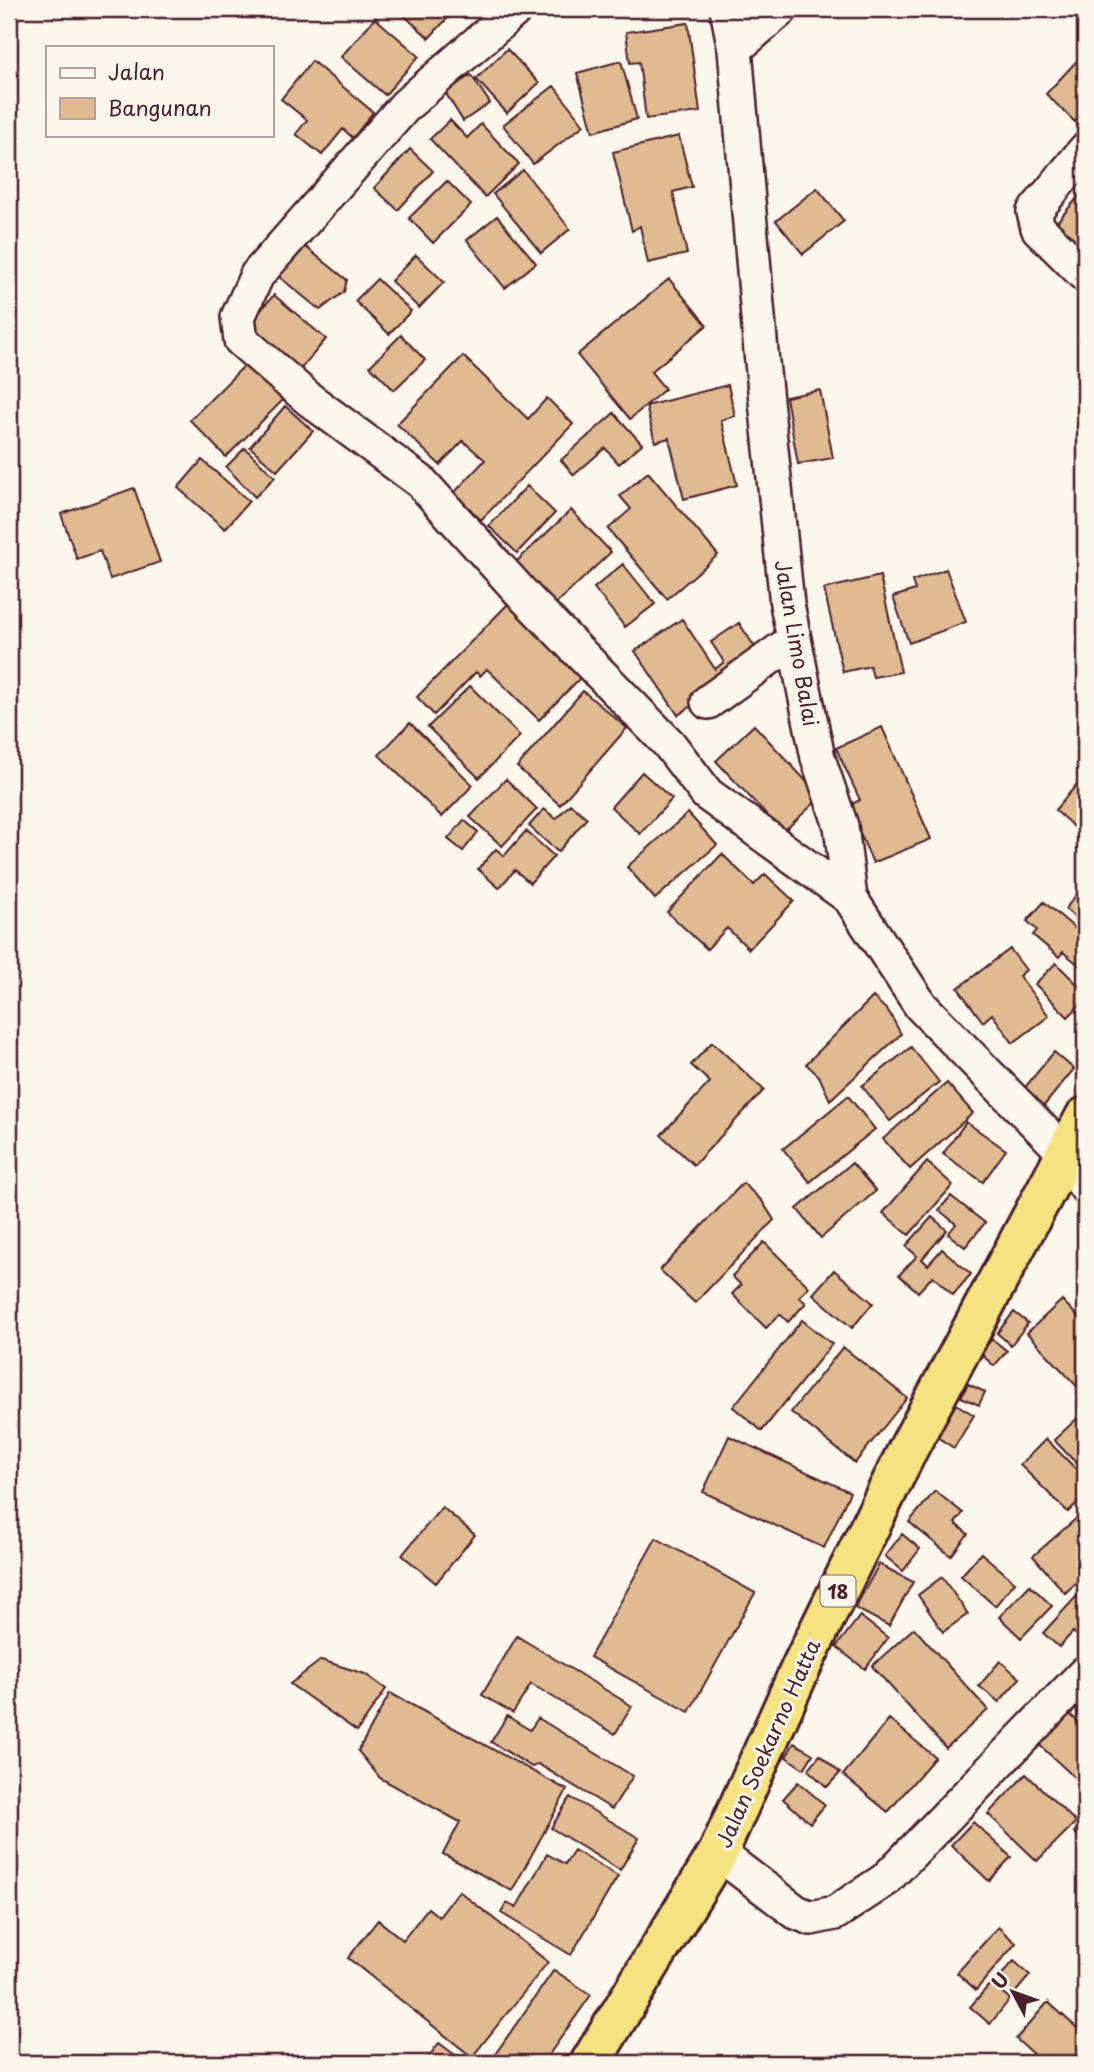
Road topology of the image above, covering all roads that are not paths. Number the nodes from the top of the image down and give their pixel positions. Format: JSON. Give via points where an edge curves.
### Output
{"nodes":[{"id":1,"x":516,"y":9,"type":"edge"},
{"id":2,"x":727,"y":9,"type":"edge"},
{"id":3,"x":781,"y":9,"type":"edge"},
{"id":4,"x":735,"y":49,"type":"junction"},
{"id":5,"x":1085,"y":150,"type":"edge"},
{"id":6,"x":1085,"y":275,"type":"edge"},
{"id":7,"x":794,"y":640,"type":"junction"},
{"id":8,"x":708,"y":702,"type":"dead end"},
{"id":9,"x":850,"y":898,"type":"junction"},
{"id":10,"x":1085,"y":1117,"type":"edge"},
{"id":11,"x":1066,"y":1154,"type":"junction"},
{"id":12,"x":1085,"y":1186,"type":"edge"},
{"id":13,"x":1085,"y":1673,"type":"edge"},
{"id":14,"x":718,"y":1853,"type":"junction"},
{"id":15,"x":590,"y":2063,"type":"edge"}],
"edges":[{"from":1,"to":9,"type":"street","via":[[406,105],[257,275],[238,317],[241,340],[310,400],[421,482],[669,744],[707,794]]},
{"from":2,"to":4,"type":"street","name":"Jalan Limo Balai"},
{"from":3,"to":4,"type":"street"},
{"from":4,"to":7,"type":"street","name":"Jalan Limo Balai","via":[[761,352]]},
{"from":5,"to":6,"type":"street","via":[[1034,212],[1038,228]]},
{"from":7,"to":8,"type":"street"},
{"from":7,"to":9,"type":"street","name":"Jalan Limo Balai","via":[[818,758],[841,826]]},
{"from":9,"to":11,"type":"street","name":"Jalan Limo Balai","via":[[921,1006]]},
{"from":10,"to":11,"type":"highway","name":"Jalan Soekarno Hatta","number":"18"},
{"from":11,"to":12,"type":"street","name":"Jalan Limo Balai"},
{"from":11,"to":14,"type":"highway","name":"Jalan Soekarno Hatta","number":"18","via":[[902,1461],[802,1665]]},
{"from":13,"to":14,"type":"street","via":[[885,1880],[835,1913],[811,1918],[796,1912]]},
{"from":14,"to":15,"type":"highway","name":"Jalan Soekarno Hatta","number":"18"}]}
